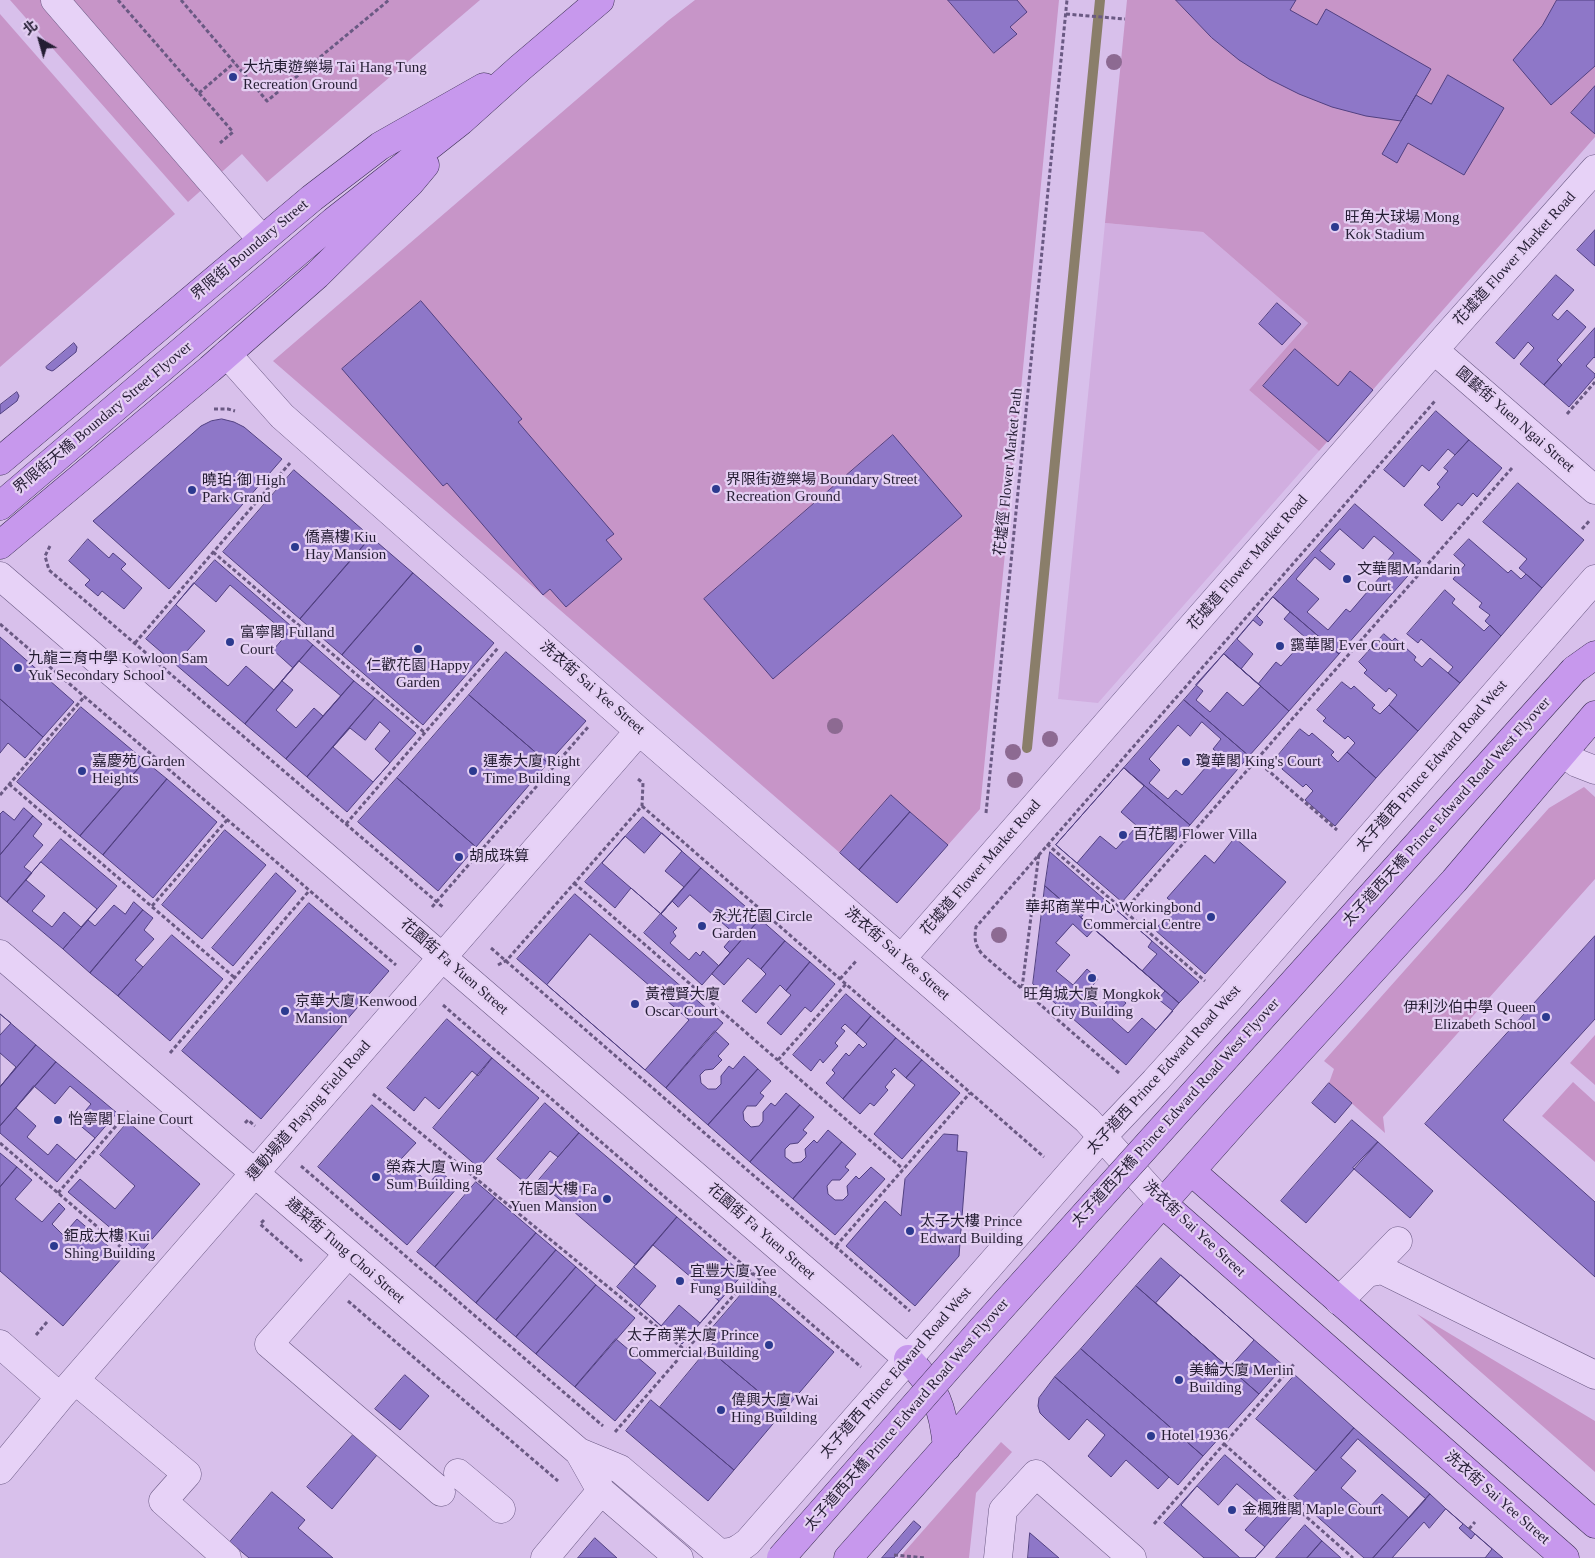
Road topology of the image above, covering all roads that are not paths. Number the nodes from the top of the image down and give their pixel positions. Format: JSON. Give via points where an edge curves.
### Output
{"nodes":[{"id":1,"x":55,"y":0,"type":"edge"},
{"id":2,"x":600,"y":0,"type":"edge"},
{"id":3,"x":520,"y":68,"type":"junction"},
{"id":4,"x":461,"y":121,"type":"junction"},
{"id":5,"x":1595,"y":169,"type":"edge"},
{"id":6,"x":262,"y":240,"type":"junction"},
{"id":7,"x":205,"y":331,"type":"joint"},
{"id":8,"x":1434,"y":350,"type":"junction"},
{"id":9,"x":227,"y":354,"type":"junction"},
{"id":10,"x":0,"y":461,"type":"edge"},
{"id":11,"x":1595,"y":490,"type":"edge"},
{"id":12,"x":0,"y":506,"type":"edge"},
{"id":13,"x":0,"y":545,"type":"edge"},
{"id":14,"x":0,"y":576,"type":"edge"},
{"id":15,"x":1595,"y":579,"type":"edge"},
{"id":16,"x":1584,"y":663,"type":"edge"},
{"id":17,"x":1595,"y":715,"type":"edge"},
{"id":18,"x":639,"y":730,"type":"junction"},
{"id":19,"x":1563,"y":753,"type":"junction"},
{"id":20,"x":1595,"y":770,"type":"edge"},
{"id":21,"x":0,"y":954,"type":"edge"},
{"id":22,"x":443,"y":957,"type":"junction"},
{"id":23,"x":902,"y":958,"type":"junction"},
{"id":24,"x":1102,"y":1137,"type":"junction"},
{"id":25,"x":1191,"y":1171,"type":"junction"},
{"id":26,"x":255,"y":1173,"type":"junction"},
{"id":27,"x":1162,"y":1204,"type":"junction"},
{"id":28,"x":1398,"y":1241,"type":"dead end"},
{"id":29,"x":348,"y":1254,"type":"junction"},
{"id":30,"x":1367,"y":1273,"type":"junction"},
{"id":31,"x":1339,"y":1301,"type":"junction"},
{"id":32,"x":0,"y":1344,"type":"edge"},
{"id":33,"x":908,"y":1360,"type":"junction"},
{"id":34,"x":1595,"y":1375,"type":"edge"},
{"id":35,"x":67,"y":1388,"type":"junction"},
{"id":36,"x":947,"y":1447,"type":"junction"},
{"id":37,"x":579,"y":1452,"type":"junction"},
{"id":38,"x":0,"y":1470,"type":"edge"},
{"id":39,"x":594,"y":1499,"type":"junction"},
{"id":40,"x":501,"y":1509,"type":"dead end"},
{"id":41,"x":1595,"y":1524,"type":"edge"},
{"id":42,"x":227,"y":1558,"type":"edge"},
{"id":43,"x":545,"y":1558,"type":"edge"},
{"id":44,"x":679,"y":1558,"type":"edge"},
{"id":45,"x":781,"y":1558,"type":"edge"},
{"id":46,"x":848,"y":1558,"type":"edge"},
{"id":47,"x":998,"y":1558,"type":"edge"},
{"id":48,"x":1132,"y":1558,"type":"edge"},
{"id":49,"x":1564,"y":1558,"type":"edge"}],
"edges":[{"from":1,"to":6,"type":"street"},
{"from":2,"to":3,"type":"main road","name":"界限街 Boundary Street"},
{"from":3,"to":4,"type":"main road","name":"界限街 Boundary Street"},
{"from":3,"to":6,"type":"main road","name":"界限街 Boundary Street","via":[[380,146]]},
{"from":4,"to":7,"type":"main road","name":"界限街 Boundary Street","via":[[334,221]]},
{"from":4,"to":9,"type":"main road","name":"界限街 Boundary Street","via":[[410,183],[318,275]]},
{"from":5,"to":8,"type":"street","name":"花墟道 Flower Market Road"},
{"from":6,"to":10,"type":"main road","name":"界限街 Boundary Street"},
{"from":7,"to":12,"type":"main road","name":"界限街天橋 Boundary Street Flyover"},
{"from":8,"to":11,"type":"street","name":"園藝街 Yuen Ngai Street"},
{"from":8,"to":23,"type":"street","name":"花墟道 Flower Market Road"},
{"from":9,"to":13,"type":"main road","name":"界限街 Boundary Street"},
{"from":9,"to":18,"type":"street","name":"洗衣街 Sai Yee Street","via":[[282,416]]},
{"from":14,"to":22,"type":"street","name":"花園街 Fa Yuen Street"},
{"from":15,"to":24,"type":"street","name":"太子道西 Prince Edward Road West","via":[[1230,998]]},
{"from":16,"to":45,"type":"main road","name":"太子道西天橋 Prince Edward Road West Flyover","bridge":true,"via":[[989,1322]]},
{"from":17,"to":19,"type":"main road"},
{"from":18,"to":22,"type":"street","name":"運動場道 Playing Field Road"},
{"from":18,"to":23,"type":"street","name":"洗衣街 Sai Yee Street"},
{"from":19,"to":20,"type":"street"},
{"from":19,"to":25,"type":"main road","via":[[1454,882]]},
{"from":21,"to":26,"type":"street","name":"通菜街 Tung Choi Street"},
{"from":22,"to":26,"type":"street","name":"運動場道 Playing Field Road"},
{"from":22,"to":33,"type":"street","name":"花園街 Fa Yuen Street"},
{"from":23,"to":24,"type":"street","name":"洗衣街 Sai Yee Street","via":[[1087,1120]]},
{"from":24,"to":27,"type":"street","name":"洗衣街 Sai Yee Street"},
{"from":24,"to":33,"type":"street","name":"太子道西 Prince Edward Road West"},
{"from":25,"to":27,"type":"main road"},
{"from":25,"to":31,"type":"main road"},
{"from":26,"to":29,"type":"street","name":"通菜街 Tung Choi Street"},
{"from":26,"to":35,"type":"street","name":"運動場道 Playing Field Road"},
{"from":27,"to":36,"type":"main road"},
{"from":27,"to":49,"type":"main road","name":"洗衣街 Sai Yee Street"},
{"from":28,"to":30,"type":"street"},
{"from":29,"to":37,"type":"street","name":"通菜街 Tung Choi Street"},
{"from":29,"to":40,"type":"street","via":[[269,1344],[450,1482]]},
{"from":30,"to":31,"type":"street"},
{"from":30,"to":34,"type":"street","via":[[1382,1270]]},
{"from":31,"to":41,"type":"main road"},
{"from":32,"to":35,"type":"street"},
{"from":33,"to":36,"type":"main road","via":[[936,1396],[944,1421]]},
{"from":33,"to":37,"type":"street","name":"太子道西 Prince Edward Road West","via":[[748,1542],[728,1554],[710,1547],[620,1469]]},
{"from":35,"to":38,"type":"street","name":"運動場道 Playing Field Road"},
{"from":35,"to":42,"type":"street","via":[[187,1474],[163,1502]]},
{"from":36,"to":46,"type":"main road"},
{"from":37,"to":39,"type":"street","name":"通菜街 Tung Choi Street"},
{"from":39,"to":43,"type":"street"},
{"from":39,"to":44,"type":"street","name":"通菜街 Tung Choi Street"},
{"from":47,"to":48,"type":"street","via":[[1003,1510],[1036,1474]]}]}
